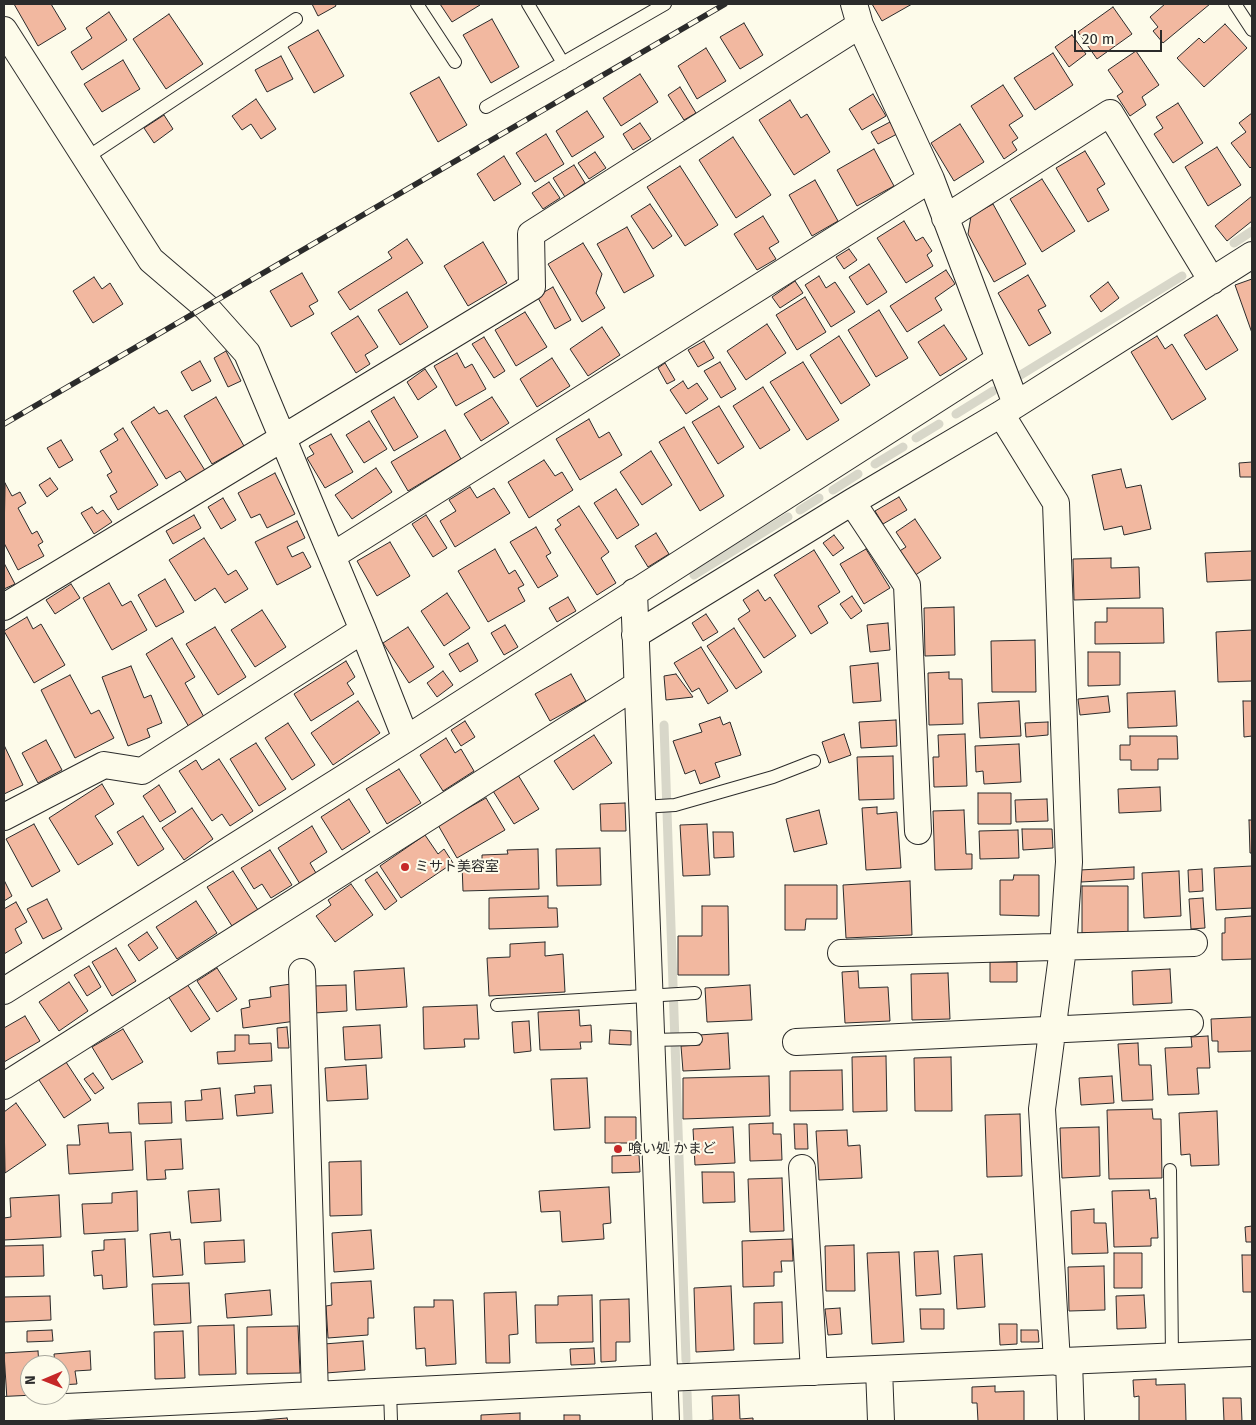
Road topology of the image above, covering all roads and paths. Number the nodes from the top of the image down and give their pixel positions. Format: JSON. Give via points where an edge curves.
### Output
{"nodes":[{"id":1,"x":417,"y":4,"type":"edge"},
{"id":2,"x":528,"y":4,"type":"edge"},
{"id":3,"x":665,"y":4,"type":"edge"},
{"id":4,"x":1235,"y":4,"type":"edge"},
{"id":5,"x":857,"y":14,"type":"edge"},
{"id":6,"x":296,"y":19,"type":"dead end"},
{"id":7,"x":4,"y":30,"type":"edge"},
{"id":8,"x":1252,"y":30,"type":"edge"},
{"id":9,"x":455,"y":62,"type":"dead end"},
{"id":10,"x":563,"y":63,"type":"junction"},
{"id":11,"x":486,"y":107,"type":"dead end"},
{"id":12,"x":86,"y":158,"type":"junction"},
{"id":13,"x":931,"y":180,"type":"junction"},
{"id":14,"x":945,"y":218,"type":"junction"},
{"id":15,"x":1252,"y":255,"type":"edge"},
{"id":16,"x":1212,"y":281,"type":"junction"},
{"id":17,"x":998,"y":360,"type":"junction"},
{"id":18,"x":1008,"y":409,"type":"junction"},
{"id":19,"x":284,"y":440,"type":"junction"},
{"id":20,"x":852,"y":502,"type":"junction"},
{"id":21,"x":332,"y":556,"type":"junction"},
{"id":22,"x":634,"y":592,"type":"junction"},
{"id":23,"x":4,"y":607,"type":"edge"},
{"id":24,"x":363,"y":630,"type":"junction"},
{"id":25,"x":635,"y":635,"type":"junction"},
{"id":26,"x":637,"y":685,"type":"junction"},
{"id":27,"x":406,"y":739,"type":"junction"},
{"id":28,"x":814,"y":761,"type":"dead end"},
{"id":29,"x":650,"y":807,"type":"junction"},
{"id":30,"x":4,"y":817,"type":"edge"},
{"id":31,"x":918,"y":831,"type":"dead end"},
{"id":32,"x":1194,"y":944,"type":"dead end"},
{"id":33,"x":1063,"y":948,"type":"junction"},
{"id":34,"x":840,"y":953,"type":"dead end"},
{"id":35,"x":302,"y":972,"type":"dead end"},
{"id":36,"x":4,"y":991,"type":"edge"},
{"id":37,"x":695,"y":993,"type":"dead end"},
{"id":38,"x":657,"y":996,"type":"junction"},
{"id":39,"x":497,"y":1005,"type":"dead end"},
{"id":40,"x":1190,"y":1023,"type":"dead end"},
{"id":41,"x":1052,"y":1031,"type":"junction"},
{"id":42,"x":696,"y":1039,"type":"dead end"},
{"id":43,"x":658,"y":1040,"type":"junction"},
{"id":44,"x":796,"y":1042,"type":"dead end"},
{"id":45,"x":4,"y":1086,"type":"edge"},
{"id":46,"x":802,"y":1168,"type":"dead end"},
{"id":47,"x":1170,"y":1170,"type":"dead end"},
{"id":48,"x":1252,"y":1353,"type":"edge"},
{"id":49,"x":1172,"y":1357,"type":"junction"},
{"id":50,"x":1063,"y":1362,"type":"junction"},
{"id":51,"x":879,"y":1369,"type":"junction"},
{"id":52,"x":814,"y":1372,"type":"junction"},
{"id":53,"x":664,"y":1378,"type":"junction"},
{"id":54,"x":390,"y":1391,"type":"junction"},
{"id":55,"x":315,"y":1395,"type":"junction"},
{"id":56,"x":4,"y":1410,"type":"edge"},
{"id":57,"x":228,"y":1410,"type":"edge"},
{"id":58,"x":391,"y":1421,"type":"edge"},
{"id":59,"x":666,"y":1421,"type":"edge"},
{"id":60,"x":881,"y":1421,"type":"edge"},
{"id":61,"x":1071,"y":1421,"type":"edge"}],
"edges":[{"from":1,"to":9,"type":"lane"},
{"from":2,"to":10,"type":"lane"},
{"from":3,"to":10,"type":"lane"},
{"from":4,"to":8,"type":"lane"},
{"from":5,"to":13,"type":"street"},
{"from":5,"to":19,"type":"street","via":[[531,234],[532,287]]},
{"from":6,"to":12,"type":"lane"},
{"from":7,"to":12,"type":"street"},
{"from":10,"to":11,"type":"lane"},
{"from":12,"to":19,"type":"street","via":[[152,260],[206,307],[247,353]]},
{"from":13,"to":14,"type":"street"},
{"from":13,"to":21,"type":"street"},
{"from":14,"to":16,"type":"street","via":[[1110,114]]},
{"from":14,"to":17,"type":"street"},
{"from":15,"to":16,"type":"street"},
{"from":16,"to":18,"type":"street"},
{"from":17,"to":18,"type":"street"},
{"from":17,"to":22,"type":"street"},
{"from":18,"to":20,"type":"street"},
{"from":18,"to":33,"type":"street","via":[[1056,503],[1069,862]]},
{"from":19,"to":21,"type":"street"},
{"from":19,"to":23,"type":"street"},
{"from":20,"to":25,"type":"street"},
{"from":20,"to":31,"type":"street","via":[[907,585]]},
{"from":21,"to":24,"type":"street"},
{"from":22,"to":25,"type":"street"},
{"from":22,"to":27,"type":"street"},
{"from":24,"to":27,"type":"street"},
{"from":24,"to":30,"type":"street","via":[[142,771],[104,765]]},
{"from":25,"to":26,"type":"street"},
{"from":26,"to":29,"type":"street"},
{"from":26,"to":45,"type":"street"},
{"from":27,"to":36,"type":"street"},
{"from":28,"to":29,"type":"lane","via":[[774,777],[675,805]]},
{"from":29,"to":38,"type":"street"},
{"from":32,"to":33,"type":"street"},
{"from":33,"to":34,"type":"street"},
{"from":33,"to":41,"type":"street"},
{"from":35,"to":55,"type":"street"},
{"from":37,"to":38,"type":"lane"},
{"from":38,"to":39,"type":"lane"},
{"from":38,"to":43,"type":"street"},
{"from":40,"to":41,"type":"street"},
{"from":41,"to":44,"type":"street"},
{"from":41,"to":50,"type":"street","via":[[1042,1109]]},
{"from":42,"to":43,"type":"lane"},
{"from":43,"to":53,"type":"street"},
{"from":46,"to":52,"type":"street"},
{"from":47,"to":49,"type":"lane"},
{"from":48,"to":49,"type":"street"},
{"from":49,"to":50,"type":"street"},
{"from":50,"to":51,"type":"street"},
{"from":50,"to":61,"type":"street"},
{"from":51,"to":52,"type":"street"},
{"from":51,"to":60,"type":"street"},
{"from":52,"to":53,"type":"street"},
{"from":53,"to":54,"type":"street"},
{"from":53,"to":59,"type":"street"},
{"from":54,"to":55,"type":"street"},
{"from":54,"to":58,"type":"lane"},
{"from":55,"to":57,"type":"street"},
{"from":56,"to":57,"type":"street"}]}
